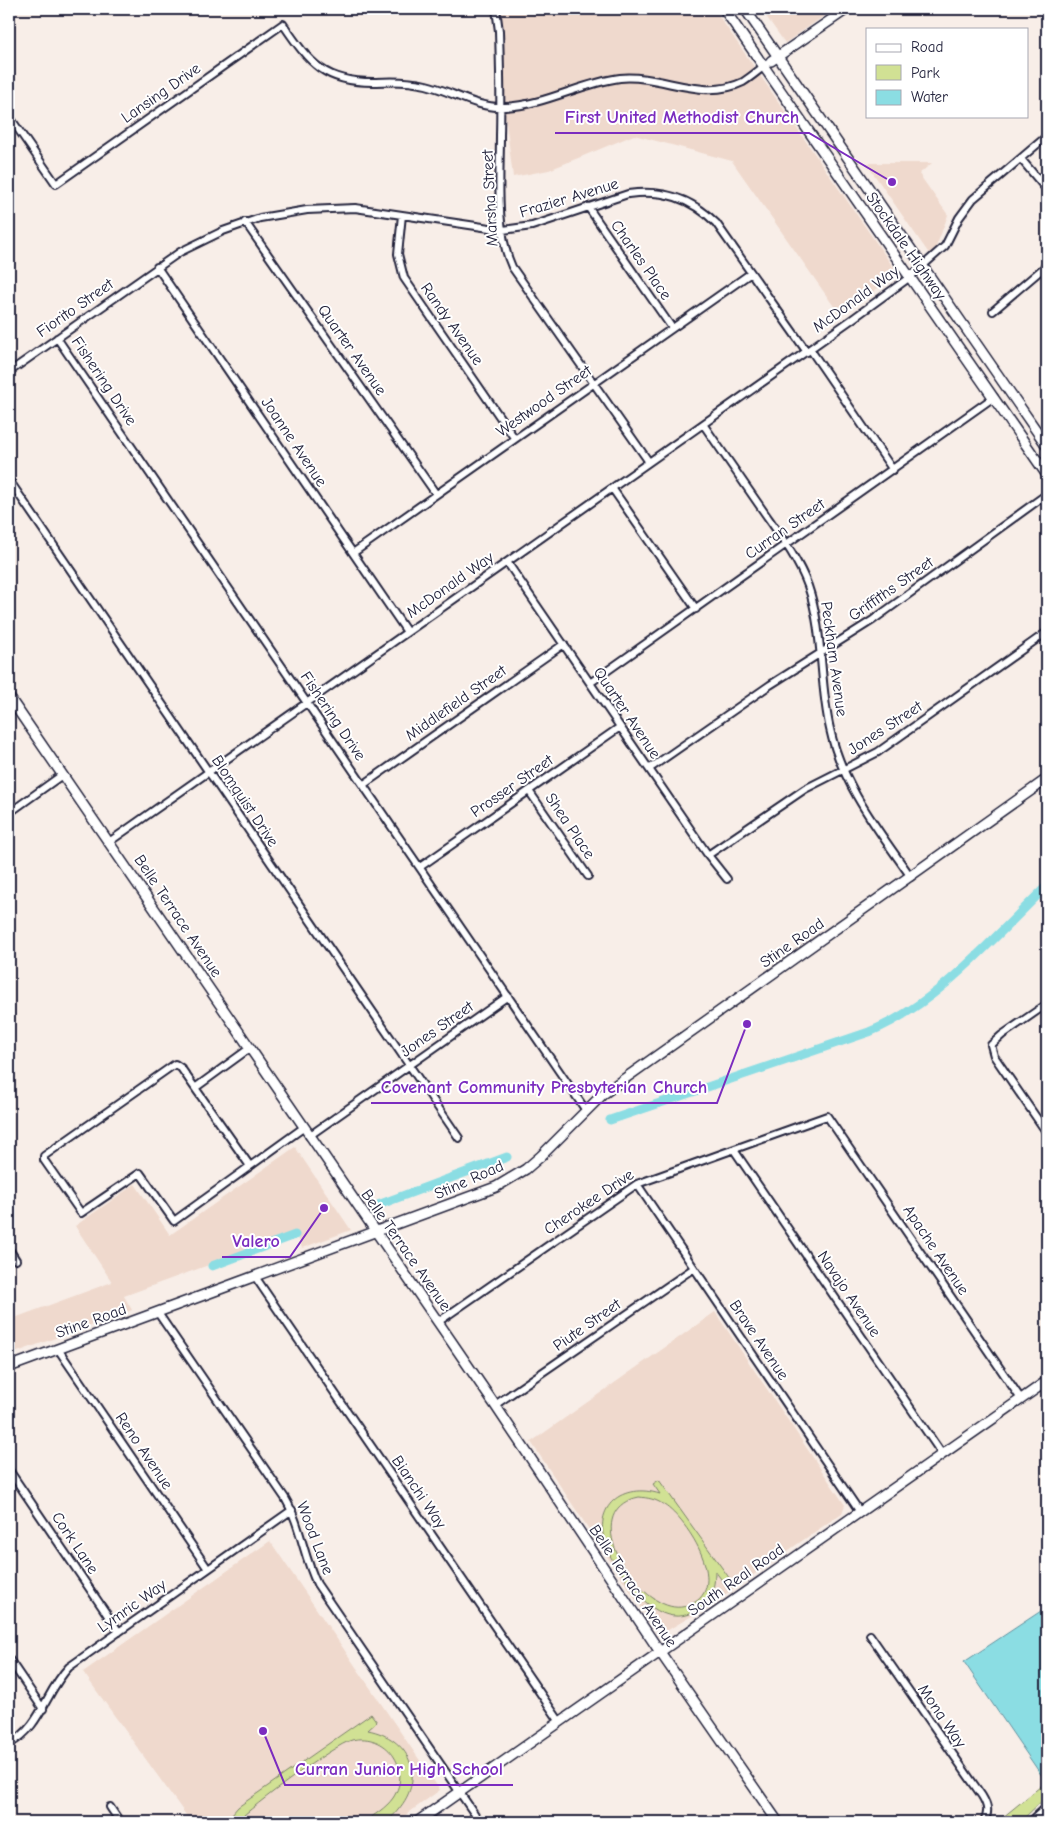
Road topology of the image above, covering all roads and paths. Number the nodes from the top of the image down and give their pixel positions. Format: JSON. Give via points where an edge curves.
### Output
{"nodes":[{"id":1,"x":496,"y":9,"type":"edge"},
{"id":2,"x":724,"y":9,"type":"edge"},
{"id":3,"x":745,"y":9,"type":"edge"},
{"id":4,"x":847,"y":9,"type":"edge"},
{"id":5,"x":771,"y":61,"type":"junction"},
{"id":6,"x":501,"y":107,"type":"junction"},
{"id":7,"x":9,"y":116,"type":"edge"},
{"id":8,"x":1047,"y":136,"type":"edge"},
{"id":9,"x":1021,"y":158,"type":"junction"},
{"id":10,"x":1047,"y":190,"type":"edge"},
{"id":11,"x":588,"y":207,"type":"junction"},
{"id":12,"x":402,"y":215,"type":"junction"},
{"id":13,"x":245,"y":222,"type":"junction"},
{"id":14,"x":502,"y":230,"type":"junction"},
{"id":15,"x":1047,"y":265,"type":"edge"},
{"id":16,"x":158,"y":267,"type":"junction"},
{"id":17,"x":920,"y":268,"type":"junction"},
{"id":18,"x":751,"y":273,"type":"junction"},
{"id":19,"x":910,"y":277,"type":"junction"},
{"id":20,"x":993,"y":311,"type":"dead end"},
{"id":21,"x":672,"y":328,"type":"junction"},
{"id":22,"x":58,"y":338,"type":"junction"},
{"id":23,"x":808,"y":350,"type":"junction"},
{"id":24,"x":9,"y":372,"type":"edge"},
{"id":25,"x":594,"y":384,"type":"junction"},
{"id":26,"x":994,"y":397,"type":"junction"},
{"id":27,"x":703,"y":424,"type":"junction"},
{"id":28,"x":515,"y":439,"type":"junction"},
{"id":29,"x":1047,"y":446,"type":"edge"},
{"id":30,"x":649,"y":462,"type":"junction"},
{"id":31,"x":893,"y":470,"type":"junction"},
{"id":32,"x":1047,"y":475,"type":"edge"},
{"id":33,"x":9,"y":480,"type":"edge"},
{"id":34,"x":612,"y":488,"type":"junction"},
{"id":35,"x":436,"y":494,"type":"junction"},
{"id":36,"x":1047,"y":494,"type":"edge"},
{"id":37,"x":787,"y":545,"type":"junction"},
{"id":38,"x":353,"y":553,"type":"junction"},
{"id":39,"x":507,"y":562,"type":"junction"},
{"id":40,"x":696,"y":609,"type":"junction"},
{"id":41,"x":407,"y":632,"type":"junction"},
{"id":42,"x":1047,"y":632,"type":"edge"},
{"id":43,"x":564,"y":644,"type":"junction"},
{"id":44,"x":821,"y":653,"type":"junction"},
{"id":45,"x":590,"y":683,"type":"junction"},
{"id":46,"x":9,"y":697,"type":"edge"},
{"id":47,"x":307,"y":702,"type":"junction"},
{"id":48,"x":620,"y":727,"type":"junction"},
{"id":49,"x":649,"y":769,"type":"junction"},
{"id":50,"x":843,"y":770,"type":"junction"},
{"id":51,"x":208,"y":772,"type":"junction"},
{"id":52,"x":62,"y":775,"type":"junction"},
{"id":53,"x":1047,"y":779,"type":"edge"},
{"id":54,"x":363,"y":785,"type":"junction"},
{"id":55,"x":529,"y":791,"type":"junction"},
{"id":56,"x":9,"y":813,"type":"edge"},
{"id":57,"x":110,"y":842,"type":"junction"},
{"id":58,"x":708,"y":856,"type":"junction"},
{"id":59,"x":420,"y":868,"type":"junction"},
{"id":60,"x":588,"y":876,"type":"dead end"},
{"id":61,"x":911,"y":877,"type":"junction"},
{"id":62,"x":726,"y":879,"type":"dead end"},
{"id":63,"x":508,"y":996,"type":"junction"},
{"id":64,"x":1047,"y":1004,"type":"edge"},
{"id":65,"x":250,"y":1048,"type":"junction"},
{"id":66,"x":409,"y":1065,"type":"junction"},
{"id":67,"x":195,"y":1088,"type":"junction"},
{"id":68,"x":585,"y":1109,"type":"junction"},
{"id":69,"x":827,"y":1116,"type":"joint"},
{"id":70,"x":306,"y":1132,"type":"junction"},
{"id":71,"x":1047,"y":1133,"type":"edge"},
{"id":72,"x":459,"y":1138,"type":"dead end"},
{"id":73,"x":734,"y":1150,"type":"junction"},
{"id":74,"x":250,"y":1166,"type":"junction"},
{"id":75,"x":637,"y":1184,"type":"junction"},
{"id":76,"x":376,"y":1233,"type":"junction"},
{"id":77,"x":9,"y":1249,"type":"edge"},
{"id":78,"x":16,"y":1260,"type":"dead end"},
{"id":79,"x":694,"y":1268,"type":"junction"},
{"id":80,"x":256,"y":1278,"type":"junction"},
{"id":81,"x":158,"y":1313,"type":"junction"},
{"id":82,"x":438,"y":1322,"type":"junction"},
{"id":83,"x":58,"y":1349,"type":"junction"},
{"id":84,"x":9,"y":1367,"type":"edge"},
{"id":85,"x":1047,"y":1380,"type":"edge"},
{"id":86,"x":1021,"y":1399,"type":"junction"},
{"id":87,"x":495,"y":1405,"type":"junction"},
{"id":88,"x":942,"y":1454,"type":"junction"},
{"id":89,"x":9,"y":1470,"type":"edge"},
{"id":90,"x":292,"y":1510,"type":"junction"},
{"id":91,"x":860,"y":1512,"type":"junction"},
{"id":92,"x":208,"y":1569,"type":"junction"},
{"id":93,"x":119,"y":1632,"type":"junction"},
{"id":94,"x":870,"y":1635,"type":"dead end"},
{"id":95,"x":660,"y":1652,"type":"junction"},
{"id":96,"x":9,"y":1659,"type":"edge"},
{"id":97,"x":43,"y":1709,"type":"junction"},
{"id":98,"x":560,"y":1722,"type":"junction"},
{"id":99,"x":9,"y":1744,"type":"edge"},
{"id":100,"x":459,"y":1792,"type":"junction"},
{"id":101,"x":110,"y":1807,"type":"dead end"},
{"id":102,"x":1047,"y":1810,"type":"edge"},
{"id":103,"x":120,"y":1822,"type":"edge"},
{"id":104,"x":417,"y":1822,"type":"edge"},
{"id":105,"x":480,"y":1822,"type":"edge"},
{"id":106,"x":778,"y":1822,"type":"edge"},
{"id":107,"x":984,"y":1822,"type":"edge"},
{"id":108,"x":1034,"y":1822,"type":"edge"}],
"edges":[{"from":1,"to":6,"type":"street","name":"Marsha Street"},
{"from":2,"to":5,"type":"street","name":"Stockdale Highway"},
{"from":3,"to":5,"type":"street","name":"Stockdale Highway"},
{"from":4,"to":5,"type":"street"},
{"from":5,"to":6,"type":"street","via":[[745,81],[722,89],[697,90],[645,79],[619,78],[520,105]]},
{"from":5,"to":17,"type":"street","name":"Stockdale Highway"},
{"from":5,"to":19,"type":"street","name":"Stockdale Highway"},
{"from":6,"to":7,"type":"street","name":"Lansing Drive","via":[[475,103],[417,82],[357,82],[332,76],[312,63],[283,24],[56,184]]},
{"from":6,"to":14,"type":"street","name":"Marsha Street"},
{"from":8,"to":9,"type":"street","name":"McDonald Way"},
{"from":9,"to":10,"type":"street"},
{"from":9,"to":17,"type":"street","name":"McDonald Way","via":[[973,200],[959,218],[945,246]]},
{"from":11,"to":14,"type":"street","name":"Frazier Avenue","via":[[532,226]]},
{"from":11,"to":18,"type":"street","name":"Frazier Avenue","via":[[642,192],[682,199],[716,223]]},
{"from":11,"to":21,"type":"street","name":"Charles Place"},
{"from":12,"to":13,"type":"street","name":"Frazier Avenue","via":[[355,208],[328,208],[281,213]]},
{"from":12,"to":14,"type":"street","name":"Frazier Avenue"},
{"from":12,"to":28,"type":"street","name":"Randy Avenue","via":[[398,254],[404,278]]},
{"from":13,"to":16,"type":"street","name":"Frazier Avenue","via":[[203,240]]},
{"from":13,"to":35,"type":"street","name":"Quarter Avenue"},
{"from":14,"to":25,"type":"street","name":"Marsha Street","via":[[512,267]]},
{"from":15,"to":20,"type":"street"},
{"from":16,"to":22,"type":"street","name":"Fiorito Street"},
{"from":16,"to":38,"type":"street","name":"Joanne Avenue"},
{"from":17,"to":19,"type":"street","name":"McDonald Way"},
{"from":17,"to":29,"type":"street","name":"Stockdale Highway"},
{"from":18,"to":21,"type":"street","name":"Westwood Street"},
{"from":18,"to":23,"type":"street","name":"Frazier Avenue"},
{"from":19,"to":23,"type":"street","name":"McDonald Way"},
{"from":19,"to":26,"type":"street","name":"Stockdale Highway"},
{"from":21,"to":25,"type":"street","name":"Westwood Street"},
{"from":22,"to":24,"type":"street","name":"Fiorito Street"},
{"from":22,"to":47,"type":"street","name":"Fishering Drive"},
{"from":23,"to":27,"type":"street","name":"McDonald Way"},
{"from":23,"to":31,"type":"street","name":"Frazier Avenue"},
{"from":25,"to":28,"type":"street","name":"Westwood Street"},
{"from":25,"to":30,"type":"street","name":"Marsha Street"},
{"from":26,"to":31,"type":"street","name":"Curran Street"},
{"from":26,"to":32,"type":"street","name":"Stockdale Highway"},
{"from":27,"to":30,"type":"street","name":"McDonald Way"},
{"from":27,"to":37,"type":"street","name":"Peckham Avenue"},
{"from":28,"to":35,"type":"street","name":"Westwood Street"},
{"from":30,"to":34,"type":"street","name":"McDonald Way"},
{"from":31,"to":37,"type":"street","name":"Curran Street"},
{"from":33,"to":51,"type":"street","name":"Blomquist Drive"},
{"from":34,"to":39,"type":"street","name":"McDonald Way"},
{"from":34,"to":40,"type":"street"},
{"from":35,"to":38,"type":"street","name":"Westwood Street"},
{"from":36,"to":44,"type":"street","name":"Griffiths Street","via":[[873,620]]},
{"from":37,"to":40,"type":"street","name":"Curran Street"},
{"from":37,"to":44,"type":"street","name":"Peckham Avenue","via":[[800,567],[814,603]]},
{"from":38,"to":41,"type":"street","name":"Joanne Avenue"},
{"from":39,"to":41,"type":"street","name":"McDonald Way"},
{"from":39,"to":43,"type":"street","name":"Quarter Avenue"},
{"from":40,"to":45,"type":"street","name":"Curran Street"},
{"from":41,"to":47,"type":"street","name":"McDonald Way"},
{"from":42,"to":50,"type":"street","name":"Jones Street","via":[[878,752]]},
{"from":43,"to":45,"type":"street","name":"Quarter Avenue"},
{"from":43,"to":54,"type":"street","name":"Middlefield Street"},
{"from":44,"to":49,"type":"street","name":"Griffiths Street"},
{"from":44,"to":50,"type":"street","name":"Peckham Avenue","via":[[826,709]]},
{"from":45,"to":48,"type":"street","name":"Quarter Avenue"},
{"from":46,"to":52,"type":"street","name":"Belle Terrace Avenue"},
{"from":47,"to":51,"type":"street","name":"McDonald Way"},
{"from":47,"to":54,"type":"street","name":"Fishering Drive"},
{"from":48,"to":49,"type":"street","name":"Quarter Avenue"},
{"from":48,"to":55,"type":"street","name":"Prosser Street"},
{"from":49,"to":58,"type":"street","name":"Quarter Avenue"},
{"from":50,"to":58,"type":"street","name":"Jones Street","via":[[788,799]]},
{"from":50,"to":61,"type":"street","name":"Peckham Avenue","via":[[863,807]]},
{"from":51,"to":57,"type":"street","name":"McDonald Way"},
{"from":51,"to":66,"type":"street","name":"Blomquist Drive"},
{"from":52,"to":56,"type":"street"},
{"from":52,"to":57,"type":"street","name":"Belle Terrace Avenue"},
{"from":53,"to":61,"type":"street","name":"Stine Road"},
{"from":54,"to":59,"type":"street","name":"Fishering Drive"},
{"from":55,"to":59,"type":"street","name":"Prosser Street"},
{"from":55,"to":60,"type":"street","name":"Shea Place"},
{"from":57,"to":65,"type":"street","name":"Belle Terrace Avenue"},
{"from":58,"to":62,"type":"street","name":"Quarter Avenue"},
{"from":59,"to":63,"type":"street","name":"Fishering Drive"},
{"from":61,"to":68,"type":"street","name":"Stine Road"},
{"from":63,"to":66,"type":"street","name":"Jones Street"},
{"from":63,"to":68,"type":"street","name":"Fishering Drive"},
{"from":64,"to":71,"type":"street","via":[[991,1046],[994,1056]]},
{"from":65,"to":67,"type":"street"},
{"from":65,"to":70,"type":"street","name":"Belle Terrace Avenue"},
{"from":66,"to":70,"type":"street","name":"Jones Street"},
{"from":66,"to":72,"type":"street","name":"Blomquist Drive"},
{"from":67,"to":74,"type":"street"},
{"from":67,"to":74,"type":"street","name":"Jones Street","via":[[175,1064],[44,1156],[45,1162],[81,1213],[140,1173],[174,1221]]},
{"from":68,"to":76,"type":"street","name":"Stine Road","via":[[541,1156],[510,1180]]},
{"from":69,"to":73,"type":"street","name":"Cherokee Drive"},
{"from":69,"to":86,"type":"street","name":"Apache Avenue"},
{"from":70,"to":74,"type":"street","name":"Jones Street"},
{"from":70,"to":76,"type":"street","name":"Belle Terrace Avenue"},
{"from":73,"to":75,"type":"street","name":"Cherokee Drive"},
{"from":73,"to":88,"type":"street","name":"Navajo Avenue"},
{"from":75,"to":79,"type":"street","name":"Brave Avenue"},
{"from":75,"to":82,"type":"street","name":"Cherokee Drive"},
{"from":76,"to":80,"type":"street","name":"Stine Road"},
{"from":76,"to":82,"type":"street","name":"Belle Terrace Avenue"},
{"from":77,"to":78,"type":"street"},
{"from":79,"to":87,"type":"street","name":"Piute Street"},
{"from":79,"to":91,"type":"street","name":"Brave Avenue"},
{"from":80,"to":81,"type":"street","name":"Stine Road"},
{"from":80,"to":98,"type":"street","name":"Bianchi Way"},
{"from":81,"to":83,"type":"street","name":"Stine Road"},
{"from":81,"to":90,"type":"street","name":"Wood Lane"},
{"from":82,"to":87,"type":"street","name":"Belle Terrace Avenue"},
{"from":83,"to":84,"type":"street","name":"Stine Road"},
{"from":83,"to":92,"type":"street","name":"Reno Avenue"},
{"from":85,"to":86,"type":"street","name":"South Real Road"},
{"from":86,"to":88,"type":"street","name":"South Real Road"},
{"from":87,"to":95,"type":"street","name":"Belle Terrace Avenue"},
{"from":88,"to":91,"type":"street","name":"South Real Road"},
{"from":89,"to":93,"type":"street","name":"Cork Lane"},
{"from":90,"to":92,"type":"street","name":"Lymric Way"},
{"from":90,"to":100,"type":"street","name":"Wood Lane","via":[[317,1584]]},
{"from":91,"to":95,"type":"street","name":"South Real Road"},
{"from":92,"to":93,"type":"street","name":"Lymric Way"},
{"from":93,"to":97,"type":"street","name":"Lymric Way","via":[[59,1677]]},
{"from":94,"to":107,"type":"street","name":"Mona Way","via":[[982,1796],[988,1814]]},
{"from":95,"to":98,"type":"street","name":"South Real Road"},
{"from":95,"to":106,"type":"street","name":"Belle Terrace Avenue"},
{"from":96,"to":97,"type":"street"},
{"from":97,"to":99,"type":"street","name":"Lymric Way","via":[[29,1729]]},
{"from":98,"to":100,"type":"street","name":"South Real Road"},
{"from":100,"to":104,"type":"street","name":"South Real Road"},
{"from":100,"to":105,"type":"street","name":"Wood Lane"},
{"from":101,"to":103,"type":"street"},
{"from":102,"to":108,"type":"highway"}]}
